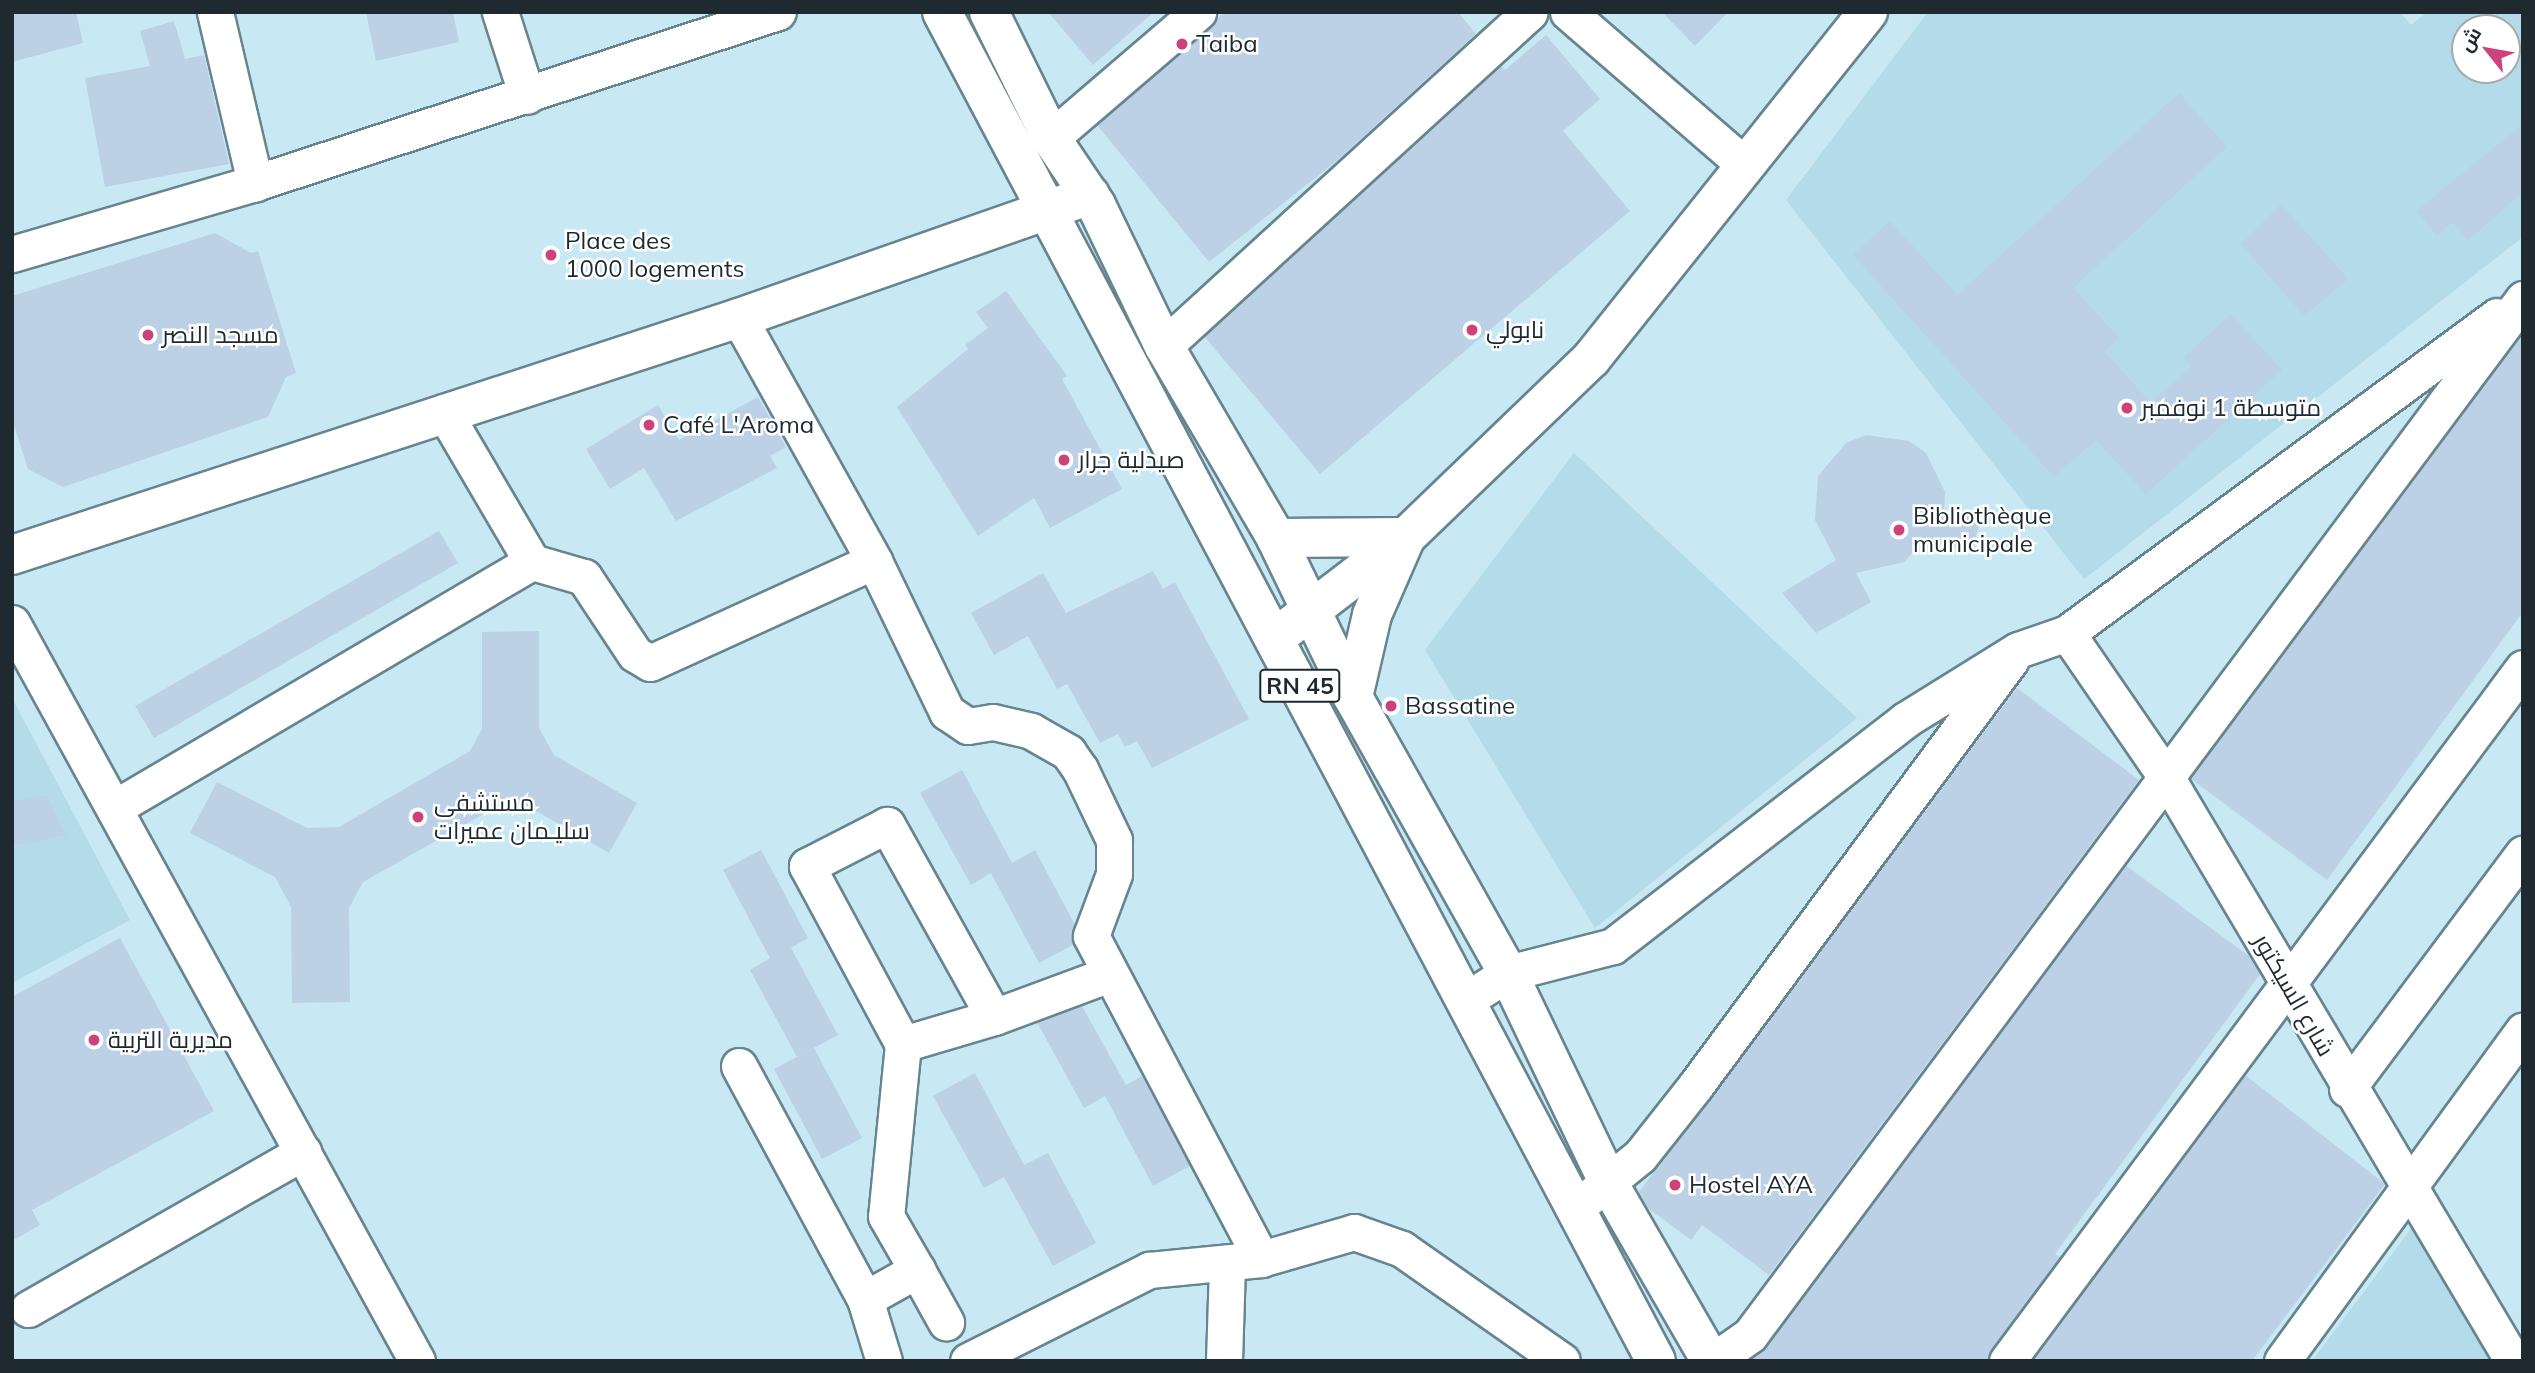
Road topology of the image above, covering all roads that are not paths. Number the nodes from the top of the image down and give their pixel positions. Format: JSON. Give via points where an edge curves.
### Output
{"nodes":[{"id":1,"x":215,"y":12,"type":"edge"},
{"id":2,"x":500,"y":12,"type":"edge"},
{"id":3,"x":778,"y":12,"type":"edge"},
{"id":4,"x":942,"y":12,"type":"edge"},
{"id":5,"x":989,"y":12,"type":"edge"},
{"id":6,"x":1198,"y":12,"type":"edge"},
{"id":7,"x":1530,"y":12,"type":"edge"},
{"id":8,"x":1568,"y":12,"type":"edge"},
{"id":9,"x":1868,"y":12,"type":"edge"},
{"id":10,"x":527,"y":96,"type":"junction"},
{"id":11,"x":1051,"y":138,"type":"junction"},
{"id":12,"x":1746,"y":166,"type":"junction"},
{"id":13,"x":255,"y":183,"type":"junction"},
{"id":14,"x":1090,"y":195,"type":"junction"},
{"id":15,"x":1048,"y":214,"type":"junction"},
{"id":16,"x":12,"y":254,"type":"edge"},
{"id":17,"x":2523,"y":298,"type":"edge"},
{"id":18,"x":739,"y":318,"type":"junction"},
{"id":19,"x":1164,"y":346,"type":"junction"},
{"id":20,"x":444,"y":412,"type":"junction"},
{"id":21,"x":1406,"y":537,"type":"junction"},
{"id":22,"x":1276,"y":538,"type":"junction"},
{"id":23,"x":12,"y":555,"type":"edge"},
{"id":24,"x":874,"y":561,"type":"junction"},
{"id":25,"x":532,"y":562,"type":"junction"},
{"id":26,"x":1313,"y":612,"type":"junction"},
{"id":27,"x":12,"y":623,"type":"edge"},
{"id":28,"x":2067,"y":633,"type":"junction"},
{"id":29,"x":1275,"y":638,"type":"junction"},
{"id":30,"x":2018,"y":650,"type":"junction"},
{"id":31,"x":25,"y":672,"type":"edge"},
{"id":32,"x":2521,"y":677,"type":"edge"},
{"id":33,"x":1353,"y":698,"type":"junction"},
{"id":34,"x":2168,"y":780,"type":"junction"},
{"id":35,"x":114,"y":807,"type":"junction"},
{"id":36,"x":2523,"y":855,"type":"edge"},
{"id":37,"x":1508,"y":973,"type":"junction"},
{"id":38,"x":1107,"y":975,"type":"junction"},
{"id":39,"x":2288,"y":984,"type":"junction"},
{"id":40,"x":1469,"y":998,"type":"junction"},
{"id":41,"x":994,"y":1017,"type":"junction"},
{"id":42,"x":2523,"y":1031,"type":"edge"},
{"id":43,"x":903,"y":1044,"type":"junction"},
{"id":44,"x":739,"y":1066,"type":"dead end"},
{"id":45,"x":2347,"y":1088,"type":"junction"},
{"id":46,"x":303,"y":1152,"type":"junction"},
{"id":47,"x":2410,"y":1185,"type":"junction"},
{"id":48,"x":1610,"y":1186,"type":"junction"},
{"id":49,"x":1573,"y":1207,"type":"junction"},
{"id":50,"x":1261,"y":1259,"type":"junction"},
{"id":51,"x":1227,"y":1264,"type":"junction"},
{"id":52,"x":917,"y":1270,"type":"junction"},
{"id":53,"x":865,"y":1299,"type":"junction"},
{"id":54,"x":28,"y":1309,"type":"dead end"},
{"id":55,"x":947,"y":1322,"type":"dead end"},
{"id":56,"x":417,"y":1361,"type":"edge"},
{"id":57,"x":884,"y":1361,"type":"edge"},
{"id":58,"x":968,"y":1361,"type":"edge"},
{"id":59,"x":1224,"y":1361,"type":"edge"},
{"id":60,"x":1562,"y":1361,"type":"edge"},
{"id":61,"x":1656,"y":1361,"type":"edge"},
{"id":62,"x":1712,"y":1361,"type":"edge"},
{"id":63,"x":2007,"y":1361,"type":"edge"},
{"id":64,"x":2282,"y":1361,"type":"edge"},
{"id":65,"x":2513,"y":1361,"type":"edge"}],
"edges":[{"from":1,"to":13,"type":"street"},
{"from":2,"to":10,"type":"street"},
{"from":3,"to":10,"type":"street"},
{"from":4,"to":15,"type":"main road","number":"RN 45"},
{"from":5,"to":11,"type":"main road","number":"RN 45"},
{"from":6,"to":11,"type":"street"},
{"from":7,"to":19,"type":"street"},
{"from":8,"to":12,"type":"street"},
{"from":9,"to":12,"type":"main road"},
{"from":10,"to":13,"type":"street"},
{"from":11,"to":14,"type":"main road","number":"RN 45"},
{"from":12,"to":21,"type":"main road","via":[[1591,359]]},
{"from":13,"to":16,"type":"street"},
{"from":14,"to":15,"type":"main road"},
{"from":14,"to":19,"type":"main road","number":"RN 45"},
{"from":15,"to":18,"type":"main road"},
{"from":15,"to":29,"type":"main road","number":"RN 45"},
{"from":17,"to":28,"type":"street"},
{"from":17,"to":34,"type":"street"},
{"from":18,"to":20,"type":"main road"},
{"from":18,"to":24,"type":"street"},
{"from":19,"to":22,"type":"main road","number":"RN 45"},
{"from":20,"to":23,"type":"main road"},
{"from":20,"to":25,"type":"street"},
{"from":21,"to":22,"type":"main road"},
{"from":21,"to":26,"type":"main road"},
{"from":21,"to":33,"type":"main road","via":[[1372,615]]},
{"from":22,"to":26,"type":"main road","number":"RN 45"},
{"from":24,"to":25,"type":"street","via":[[650,663],[635,654],[584,577]]},
{"from":24,"to":38,"type":"street","via":[[947,712],[968,726],[993,723],[1031,731],[1068,752],[1080,769],[1114,840],[1114,874],[1091,936]]},
{"from":25,"to":35,"type":"street"},
{"from":26,"to":29,"type":"main road"},
{"from":26,"to":33,"type":"main road","number":"RN 45"},
{"from":27,"to":31,"type":"street"},
{"from":28,"to":30,"type":"street"},
{"from":28,"to":34,"type":"street","name":"شارع السيكتور"},
{"from":29,"to":40,"type":"main road","number":"RN 45"},
{"from":30,"to":37,"type":"street","via":[[1905,720],[1613,946]]},
{"from":30,"to":48,"type":"street","via":[[1696,1085]]},
{"from":31,"to":35,"type":"street"},
{"from":32,"to":39,"type":"street"},
{"from":33,"to":37,"type":"main road","number":"RN 45"},
{"from":34,"to":39,"type":"street","name":"شارع السيكتور"},
{"from":34,"to":62,"type":"street","via":[[1750,1335]]},
{"from":35,"to":46,"type":"street"},
{"from":36,"to":45,"type":"street"},
{"from":37,"to":40,"type":"street"},
{"from":37,"to":48,"type":"main road","number":"RN 45"},
{"from":38,"to":41,"type":"street"},
{"from":38,"to":50,"type":"street"},
{"from":39,"to":45,"type":"street","name":"شارع السيكتور"},
{"from":39,"to":63,"type":"street"},
{"from":40,"to":49,"type":"main road","number":"RN 45"},
{"from":41,"to":43,"type":"street"},
{"from":41,"to":43,"type":"street","via":[[887,825],[807,866]]},
{"from":42,"to":47,"type":"street"},
{"from":43,"to":52,"type":"street","via":[[886,1216]]},
{"from":44,"to":53,"type":"street"},
{"from":45,"to":47,"type":"street","name":"شارع السيكتور"},
{"from":46,"to":54,"type":"street"},
{"from":46,"to":56,"type":"street"},
{"from":47,"to":64,"type":"street"},
{"from":47,"to":65,"type":"street","name":"شارع السيكتور"},
{"from":48,"to":49,"type":"street"},
{"from":48,"to":62,"type":"main road","number":"RN 45"},
{"from":49,"to":61,"type":"main road","number":"RN 45"},
{"from":50,"to":51,"type":"street"},
{"from":50,"to":60,"type":"street","via":[[1306,1242],[1354,1232],[1370,1237],[1402,1249]]},
{"from":51,"to":58,"type":"street","via":[[1149,1270]]},
{"from":51,"to":59,"type":"street"},
{"from":52,"to":53,"type":"street"},
{"from":52,"to":55,"type":"street"},
{"from":53,"to":57,"type":"street"}]}
